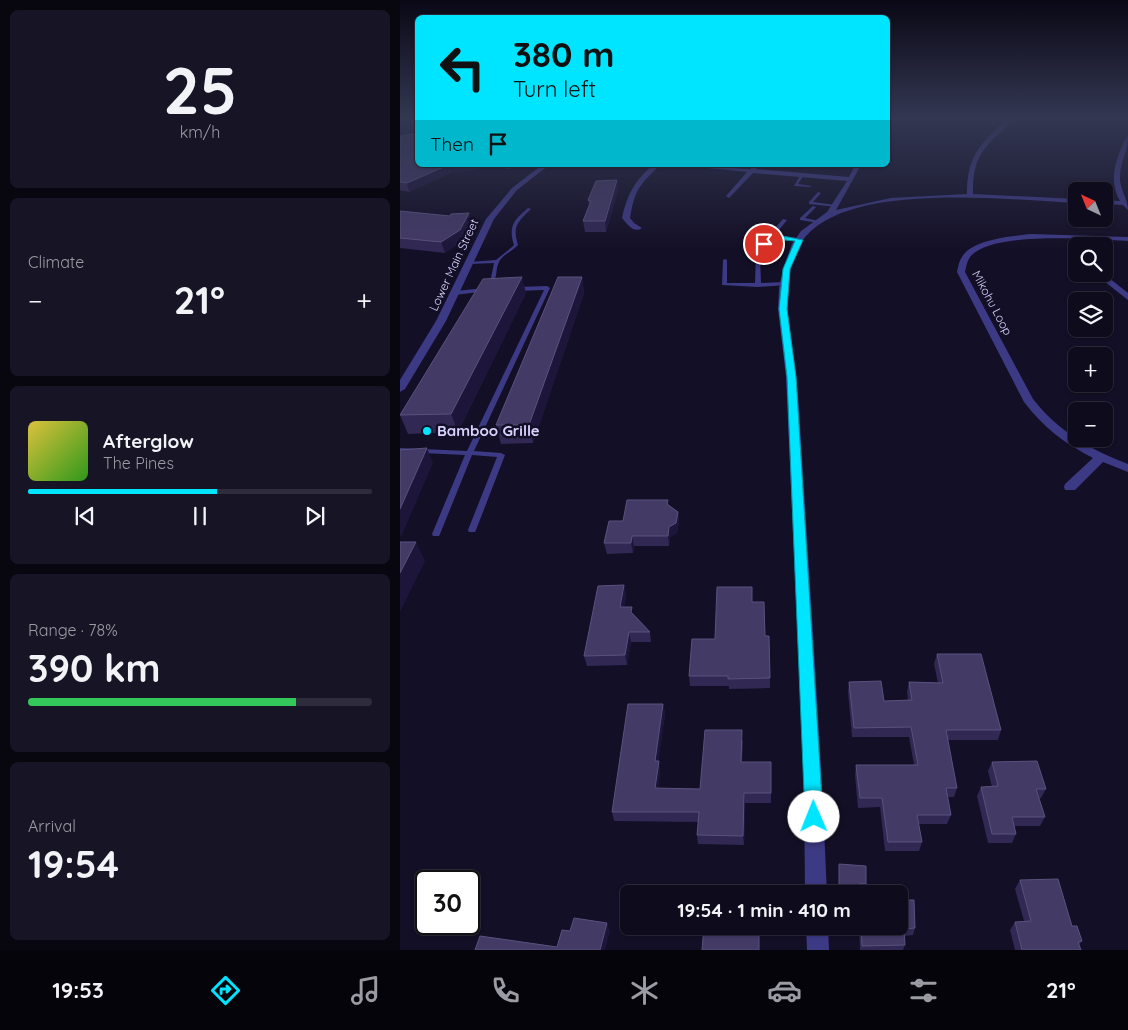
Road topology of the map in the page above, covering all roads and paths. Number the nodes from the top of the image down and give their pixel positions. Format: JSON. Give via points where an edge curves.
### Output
{"nodes":[{"id":1,"x":973,"y":161,"type":"edge"},
{"id":2,"x":1120,"y":161,"type":"edge"},
{"id":3,"x":543,"y":167,"type":"edge"},
{"id":4,"x":654,"y":167,"type":"edge"},
{"id":5,"x":703,"y":167,"type":"edge"},
{"id":6,"x":754,"y":167,"type":"edge"},
{"id":7,"x":857,"y":167,"type":"edge"},
{"id":8,"x":750,"y":171,"type":"junction"},
{"id":9,"x":802,"y":176,"type":"junction"},
{"id":10,"x":850,"y":179,"type":"junction"},
{"id":11,"x":810,"y":186,"type":"dead end"},
{"id":12,"x":819,"y":193,"type":"dead end"},
{"id":13,"x":970,"y":195,"type":"junction"},
{"id":14,"x":729,"y":196,"type":"dead end"},
{"id":15,"x":1068,"y":200,"type":"edge"},
{"id":16,"x":1113,"y":204,"type":"edge"},
{"id":17,"x":861,"y":205,"type":"junction"},
{"id":18,"x":1126,"y":206,"type":"edge"},
{"id":19,"x":814,"y":207,"type":"dead end"},
{"id":20,"x":835,"y":207,"type":"junction"},
{"id":21,"x":528,"y":209,"type":"dead end"},
{"id":22,"x":785,"y":220,"type":"dead end"},
{"id":23,"x":817,"y":222,"type":"junction"},
{"id":24,"x":638,"y":228,"type":"dead end"},
{"id":25,"x":772,"y":236,"type":"junction"},
{"id":26,"x":1068,"y":238,"type":"edge"},
{"id":27,"x":1113,"y":239,"type":"edge"},
{"id":28,"x":1128,"y":239,"type":"edge"},
{"id":29,"x":799,"y":240,"type":"junction"},
{"id":30,"x":725,"y":260,"type":"dead end"},
{"id":31,"x":497,"y":261,"type":"junction"},
{"id":32,"x":470,"y":263,"type":"junction"},
{"id":33,"x":1109,"y":282,"type":"edge"},
{"id":34,"x":784,"y":284,"type":"junction"},
{"id":35,"x":758,"y":285,"type":"junction"},
{"id":36,"x":507,"y":289,"type":"edge"},
{"id":37,"x":488,"y":290,"type":"edge"},
{"id":38,"x":456,"y":291,"type":"junction"},
{"id":39,"x":1128,"y":297,"type":"edge"},
{"id":40,"x":400,"y":390,"type":"edge"},
{"id":41,"x":400,"y":450,"type":"edge"},
{"id":42,"x":469,"y":453,"type":"junction"},
{"id":43,"x":1101,"y":457,"type":"junction"},
{"id":44,"x":1128,"y":468,"type":"edge"},
{"id":45,"x":1070,"y":487,"type":"dead end"},
{"id":46,"x":472,"y":530,"type":"dead end"},
{"id":47,"x":436,"y":534,"type":"dead end"},
{"id":48,"x":816,"y":885,"type":"edge"},
{"id":49,"x":817,"y":935,"type":"edge"},
{"id":50,"x":818,"y":950,"type":"edge"}],
"edges":[{"from":1,"to":13,"type":"street"},
{"from":2,"to":18,"type":"street","via":[[1115,174],[1117,189]]},
{"from":3,"to":32,"type":"street","name":"Lower Main Street","via":[[498,206]]},
{"from":4,"to":24,"type":"street","via":[[633,189],[626,218]]},
{"from":5,"to":8,"type":"street"},
{"from":6,"to":8,"type":"street"},
{"from":7,"to":10,"type":"street"},
{"from":8,"to":9,"type":"street"},
{"from":8,"to":14,"type":"street"},
{"from":9,"to":10,"type":"street"},
{"from":9,"to":11,"type":"lane","via":[[796,185]]},
{"from":10,"to":20,"type":"street"},
{"from":12,"to":20,"type":"lane","via":[[810,203]]},
{"from":13,"to":15,"type":"street"},
{"from":13,"to":17,"type":"street","via":[[906,197]]},
{"from":16,"to":18,"type":"street"},
{"from":17,"to":20,"type":"street"},
{"from":17,"to":20,"type":"street"},
{"from":19,"to":23,"type":"lane","via":[[802,219]]},
{"from":20,"to":23,"type":"street"},
{"from":21,"to":31,"type":"lane","via":[[517,219],[513,235],[516,245]]},
{"from":22,"to":25,"type":"lane"},
{"from":23,"to":29,"type":"street"},
{"from":25,"to":29,"type":"lane"},
{"from":25,"to":35,"type":"lane","via":[[758,254]]},
{"from":26,"to":43,"type":"street","name":"Mikohu Loop","via":[[1019,238],[983,245],[963,259],[962,272],[1037,413],[1068,440]]},
{"from":27,"to":28,"type":"street","name":"Mikohu Loop"},
{"from":29,"to":34,"type":"street"},
{"from":30,"to":35,"type":"lane","via":[[724,284]]},
{"from":31,"to":32,"type":"lane"},
{"from":31,"to":38,"type":"lane","via":[[489,283]]},
{"from":32,"to":38,"type":"street","name":"Lower Main Street"},
{"from":33,"to":39,"type":"street"},
{"from":34,"to":35,"type":"lane"},
{"from":34,"to":48,"type":"street","via":[[812,760]]},
{"from":36,"to":42,"type":"lane","via":[[546,288]]},
{"from":37,"to":38,"type":"lane"},
{"from":38,"to":40,"type":"street","name":"Lower Main Street"},
{"from":41,"to":42,"type":"lane"},
{"from":42,"to":46,"type":"lane","via":[[501,455]]},
{"from":42,"to":47,"type":"lane"},
{"from":43,"to":44,"type":"street","name":"Mikohu Loop"},
{"from":43,"to":45,"type":"street"},
{"from":49,"to":50,"type":"street"}]}
